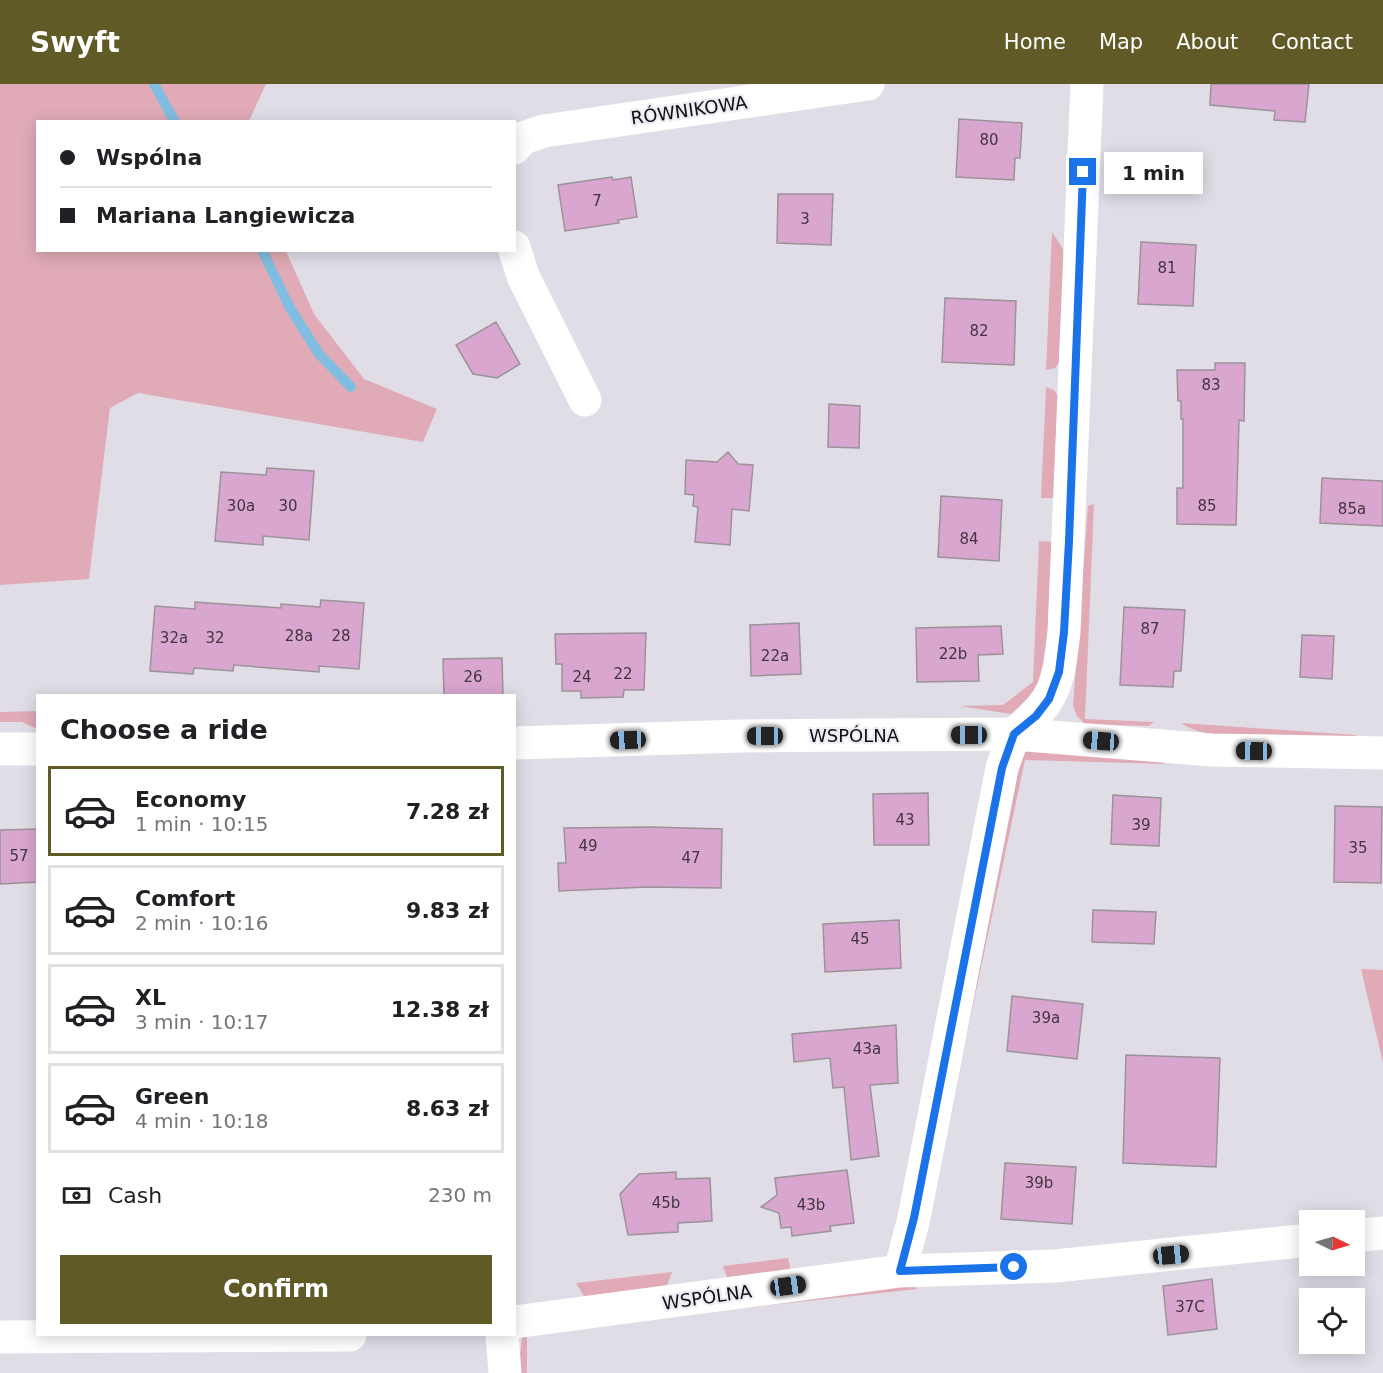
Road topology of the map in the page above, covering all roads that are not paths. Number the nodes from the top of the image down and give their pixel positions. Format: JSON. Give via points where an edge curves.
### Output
{"nodes":[{"id":1,"x":868,"y":84,"type":"edge"},
{"id":2,"x":1087,"y":84,"type":"edge"},
{"id":3,"x":516,"y":146,"type":"edge"},
{"id":4,"x":515,"y":252,"type":"edge"},
{"id":5,"x":585,"y":400,"type":"dead end"},
{"id":6,"x":1014,"y":734,"type":"junction"},
{"id":7,"x":516,"y":743,"type":"edge"},
{"id":8,"x":0,"y":749,"type":"edge"},
{"id":9,"x":36,"y":749,"type":"edge"},
{"id":10,"x":1383,"y":753,"type":"edge"},
{"id":11,"x":1383,"y":1233,"type":"edge"},
{"id":12,"x":1365,"y":1235,"type":"edge"},
{"id":13,"x":1299,"y":1241,"type":"edge"},
{"id":14,"x":900,"y":1271,"type":"junction"},
{"id":15,"x":516,"y":1322,"type":"edge"},
{"id":16,"x":175,"y":1336,"type":"edge"},
{"id":17,"x":502,"y":1336,"type":"edge"},
{"id":18,"x":0,"y":1337,"type":"edge"},
{"id":19,"x":505,"y":1373,"type":"edge"}],
"edges":[{"from":1,"to":3,"type":"street","name":"RÓWNIKOWA","via":[[544,131],[523,138]]},
{"from":2,"to":6,"type":"street","via":[[1064,632],[1059,672],[1049,699]]},
{"from":4,"to":5,"type":"street"},
{"from":6,"to":7,"type":"street","name":"WSPÓLNA"},
{"from":6,"to":10,"type":"street","name":"WSPÓLNA","via":[[1211,750]]},
{"from":6,"to":14,"type":"street","via":[[1002,768],[914,1218]]},
{"from":8,"to":9,"type":"street"},
{"from":11,"to":12,"type":"street"},
{"from":13,"to":14,"type":"street","name":"WSPÓLNA","via":[[1055,1266]]},
{"from":14,"to":15,"type":"street","name":"WSPÓLNA"},
{"from":16,"to":18,"type":"street"},
{"from":17,"to":19,"type":"street"}]}
